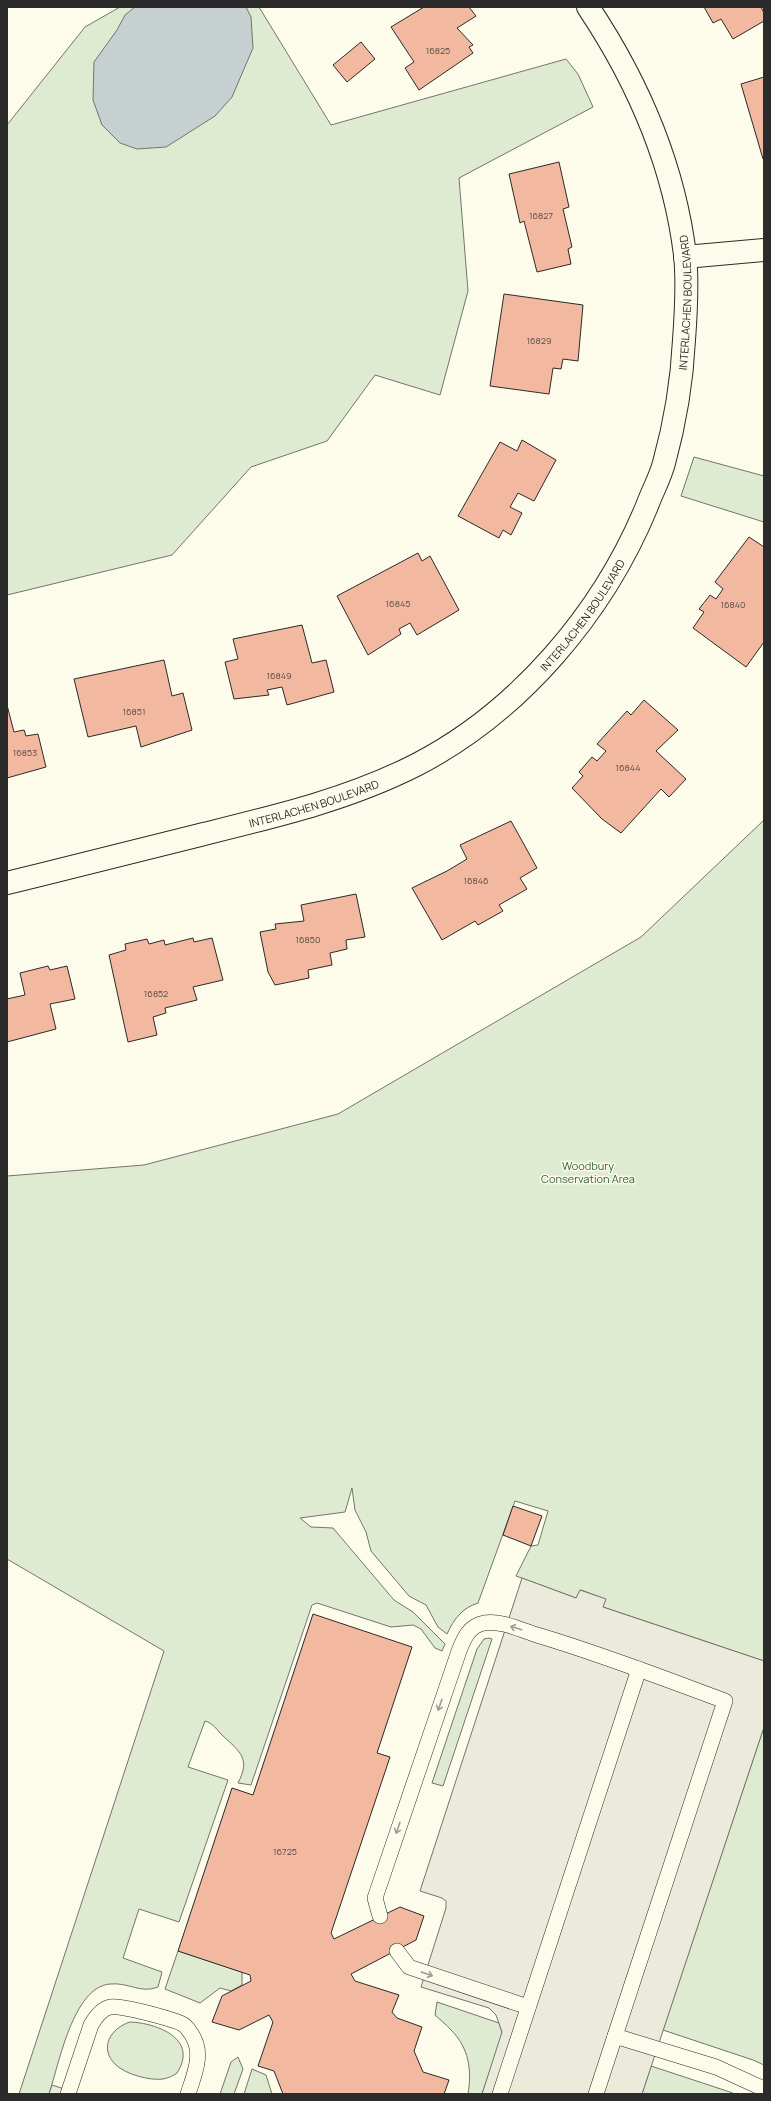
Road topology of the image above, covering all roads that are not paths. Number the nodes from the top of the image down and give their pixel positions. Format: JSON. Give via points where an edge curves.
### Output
{"nodes":[{"id":1,"x":588,"y":7,"type":"edge"},
{"id":2,"x":764,"y":250,"type":"edge"},
{"id":3,"x":685,"y":257,"type":"junction"},
{"id":4,"x":7,"y":883,"type":"edge"},
{"id":5,"x":639,"y":1669,"type":"junction"},
{"id":6,"x":380,"y":1916,"type":"dead end"},
{"id":7,"x":398,"y":1951,"type":"dead end"},
{"id":8,"x":528,"y":2007,"type":"junction"},
{"id":9,"x":616,"y":2036,"type":"junction"},
{"id":10,"x":764,"y":2089,"type":"edge"},
{"id":11,"x":68,"y":2094,"type":"edge"},
{"id":12,"x":188,"y":2094,"type":"edge"},
{"id":13,"x":500,"y":2094,"type":"edge"},
{"id":14,"x":596,"y":2094,"type":"edge"}],
"edges":[{"from":1,"to":3,"type":"street","name":"INTERLACHEN BOULEVARD","via":[[605,32],[639,94],[656,135],[668,176]]},
{"from":2,"to":3,"type":"street"},
{"from":3,"to":4,"type":"street","name":"INTERLACHEN BOULEVARD","via":[[686,313],[683,365],[663,466],[637,530],[606,585],[569,636],[522,690],[473,730],[418,764],[361,790],[292,812]]},
{"from":5,"to":6,"type":"lane","one_way":true,"via":[[554,1640],[493,1623],[483,1623],[466,1634],[375,1898]]},
{"from":5,"to":8,"type":"lane"},
{"from":5,"to":9,"type":"lane","via":[[725,1701]]},
{"from":7,"to":8,"type":"lane","one_way":true,"via":[[409,1967]]},
{"from":8,"to":13,"type":"lane"},
{"from":9,"to":10,"type":"lane","via":[[716,2068]]},
{"from":9,"to":14,"type":"lane"},
{"from":11,"to":12,"type":"lane","via":[[91,2025],[97,2015],[110,2007],[121,2006],[184,2026],[193,2036],[198,2064]]}]}
